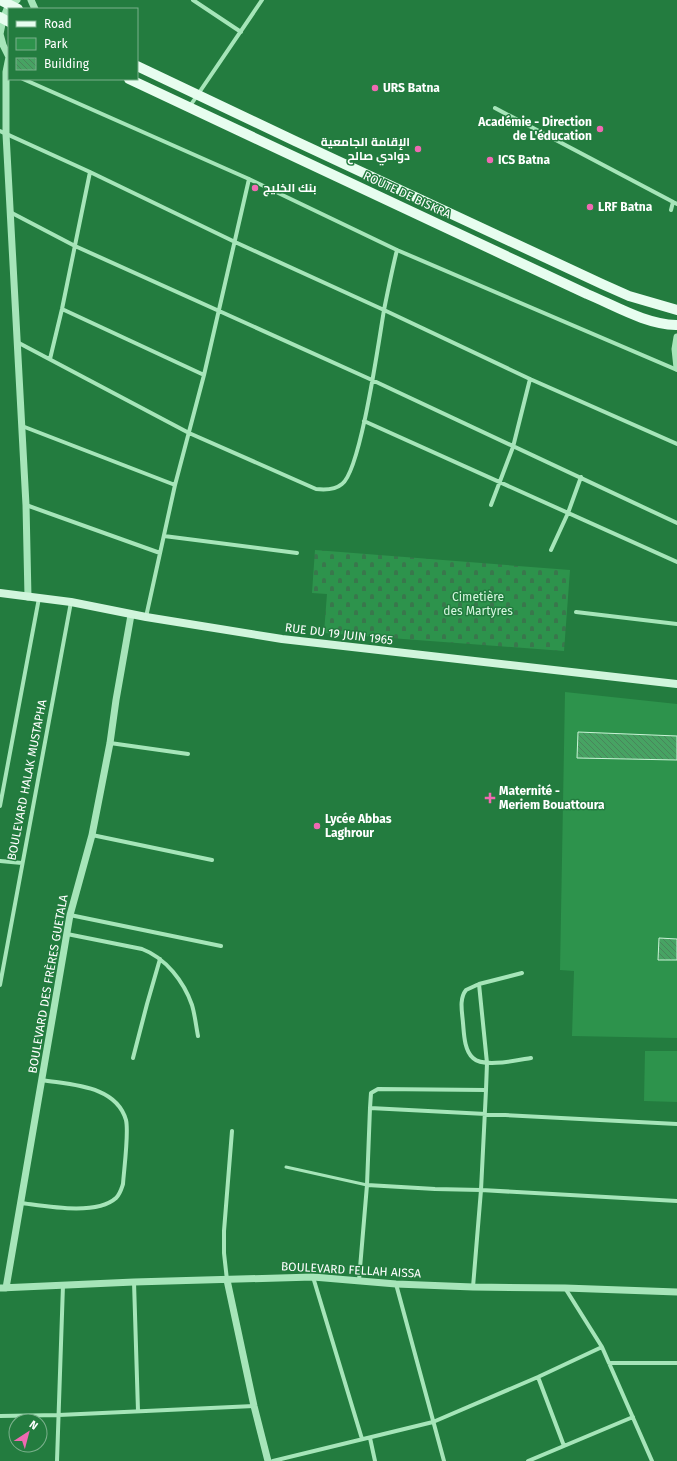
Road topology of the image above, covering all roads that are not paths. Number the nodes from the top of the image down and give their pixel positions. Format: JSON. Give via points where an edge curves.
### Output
{"nodes":[{"id":1,"x":193,"y":0,"type":"edge"},
{"id":2,"x":262,"y":0,"type":"edge"},
{"id":3,"x":8,"y":10,"type":"edge"},
{"id":4,"x":4,"y":20,"type":"edge"},
{"id":5,"x":241,"y":32,"type":"junction"},
{"id":6,"x":8,"y":55,"type":"edge"},
{"id":7,"x":138,"y":66,"type":"edge"},
{"id":8,"x":8,"y":72,"type":"edge"},
{"id":9,"x":24,"y":80,"type":"edge"},
{"id":10,"x":131,"y":80,"type":"edge"},
{"id":11,"x":197,"y":95,"type":"junction"},
{"id":12,"x":190,"y":107,"type":"junction"},
{"id":13,"x":495,"y":108,"type":"dead end"},
{"id":14,"x":3,"y":133,"type":"edge"},
{"id":15,"x":90,"y":172,"type":"junction"},
{"id":16,"x":249,"y":179,"type":"junction"},
{"id":17,"x":675,"y":203,"type":"edge"},
{"id":18,"x":671,"y":210,"type":"dead end"},
{"id":19,"x":10,"y":212,"type":"junction"},
{"id":20,"x":235,"y":242,"type":"junction"},
{"id":21,"x":75,"y":246,"type":"junction"},
{"id":22,"x":397,"y":250,"type":"junction"},
{"id":23,"x":62,"y":309,"type":"junction"},
{"id":24,"x":218,"y":310,"type":"junction"},
{"id":25,"x":384,"y":310,"type":"junction"},
{"id":26,"x":677,"y":310,"type":"edge"},
{"id":27,"x":677,"y":323,"type":"edge"},
{"id":28,"x":677,"y":337,"type":"edge"},
{"id":29,"x":17,"y":342,"type":"junction"},
{"id":30,"x":50,"y":359,"type":"junction"},
{"id":31,"x":677,"y":369,"type":"edge"},
{"id":32,"x":204,"y":375,"type":"junction"},
{"id":33,"x":530,"y":379,"type":"junction"},
{"id":34,"x":372,"y":380,"type":"junction"},
{"id":35,"x":364,"y":421,"type":"junction"},
{"id":36,"x":22,"y":426,"type":"junction"},
{"id":37,"x":189,"y":433,"type":"junction"},
{"id":38,"x":677,"y":444,"type":"edge"},
{"id":39,"x":513,"y":447,"type":"junction"},
{"id":40,"x":581,"y":477,"type":"junction"},
{"id":41,"x":500,"y":483,"type":"junction"},
{"id":42,"x":175,"y":485,"type":"junction"},
{"id":43,"x":26,"y":505,"type":"junction"},
{"id":44,"x":491,"y":505,"type":"dead end"},
{"id":45,"x":568,"y":513,"type":"junction"},
{"id":46,"x":677,"y":523,"type":"edge"},
{"id":47,"x":164,"y":536,"type":"junction"},
{"id":48,"x":551,"y":550,"type":"dead end"},
{"id":49,"x":160,"y":553,"type":"junction"},
{"id":50,"x":297,"y":553,"type":"dead end"},
{"id":51,"x":677,"y":562,"type":"edge"},
{"id":52,"x":0,"y":593,"type":"edge"},
{"id":53,"x":28,"y":597,"type":"junction"},
{"id":54,"x":39,"y":598,"type":"junction"},
{"id":55,"x":71,"y":602,"type":"junction"},
{"id":56,"x":576,"y":612,"type":"dead end"},
{"id":57,"x":132,"y":614,"type":"junction"},
{"id":58,"x":146,"y":618,"type":"junction"},
{"id":59,"x":677,"y":624,"type":"edge"},
{"id":60,"x":677,"y":684,"type":"edge"},
{"id":61,"x":110,"y":743,"type":"junction"},
{"id":62,"x":188,"y":754,"type":"dead end"},
{"id":63,"x":0,"y":806,"type":"edge"},
{"id":64,"x":92,"y":835,"type":"junction"},
{"id":65,"x":212,"y":860,"type":"dead end"},
{"id":66,"x":0,"y":861,"type":"edge"},
{"id":67,"x":22,"y":863,"type":"junction"},
{"id":68,"x":70,"y":916,"type":"junction"},
{"id":69,"x":67,"y":934,"type":"junction"},
{"id":70,"x":221,"y":946,"type":"dead end"},
{"id":71,"x":160,"y":959,"type":"junction"},
{"id":72,"x":522,"y":973,"type":"dead end"},
{"id":73,"x":479,"y":984,"type":"junction"},
{"id":74,"x":0,"y":985,"type":"edge"},
{"id":75,"x":198,"y":1036,"type":"dead end"},
{"id":76,"x":132,"y":1058,"type":"dead end"},
{"id":77,"x":531,"y":1058,"type":"dead end"},
{"id":78,"x":487,"y":1063,"type":"junction"},
{"id":79,"x":42,"y":1080,"type":"junction"},
{"id":80,"x":486,"y":1090,"type":"junction"},
{"id":81,"x":370,"y":1108,"type":"junction"},
{"id":82,"x":486,"y":1114,"type":"junction"},
{"id":83,"x":677,"y":1124,"type":"edge"},
{"id":84,"x":232,"y":1131,"type":"dead end"},
{"id":85,"x":286,"y":1167,"type":"dead end"},
{"id":86,"x":367,"y":1185,"type":"junction"},
{"id":87,"x":481,"y":1190,"type":"junction"},
{"id":88,"x":677,"y":1201,"type":"edge"},
{"id":89,"x":21,"y":1203,"type":"junction"},
{"id":90,"x":313,"y":1277,"type":"junction"},
{"id":91,"x":227,"y":1280,"type":"junction"},
{"id":92,"x":359,"y":1280,"type":"junction"},
{"id":93,"x":134,"y":1282,"type":"junction"},
{"id":94,"x":396,"y":1284,"type":"junction"},
{"id":95,"x":63,"y":1285,"type":"junction"},
{"id":96,"x":473,"y":1287,"type":"junction"},
{"id":97,"x":3,"y":1288,"type":"edge"},
{"id":98,"x":565,"y":1288,"type":"junction"},
{"id":99,"x":677,"y":1292,"type":"edge"},
{"id":100,"x":602,"y":1347,"type":"junction"},
{"id":101,"x":609,"y":1363,"type":"junction"},
{"id":102,"x":677,"y":1363,"type":"edge"},
{"id":103,"x":538,"y":1377,"type":"junction"},
{"id":104,"x":254,"y":1406,"type":"junction"},
{"id":105,"x":138,"y":1411,"type":"junction"},
{"id":106,"x":59,"y":1415,"type":"junction"},
{"id":107,"x":0,"y":1416,"type":"edge"},
{"id":108,"x":633,"y":1417,"type":"junction"},
{"id":109,"x":433,"y":1422,"type":"junction"},
{"id":110,"x":370,"y":1438,"type":"junction"},
{"id":111,"x":362,"y":1439,"type":"junction"},
{"id":112,"x":564,"y":1446,"type":"junction"},
{"id":113,"x":57,"y":1461,"type":"edge"},
{"id":114,"x":268,"y":1461,"type":"edge"},
{"id":115,"x":273,"y":1461,"type":"edge"},
{"id":116,"x":375,"y":1461,"type":"edge"},
{"id":117,"x":444,"y":1461,"type":"edge"},
{"id":118,"x":528,"y":1461,"type":"edge"},
{"id":119,"x":652,"y":1461,"type":"edge"}],
"edges":[{"from":1,"to":5,"type":"street"},
{"from":2,"to":5,"type":"street"},
{"from":3,"to":4,"type":"street"},
{"from":4,"to":6,"type":"street","via":[[0,34]]},
{"from":5,"to":11,"type":"street"},
{"from":7,"to":11,"type":"main road","name":"ROUTE DE BISKRA"},
{"from":8,"to":14,"type":"street"},
{"from":9,"to":16,"type":"street"},
{"from":10,"to":12,"type":"main road","name":"ROUTE DE BISKRA"},
{"from":11,"to":12,"type":"street"},
{"from":11,"to":26,"type":"main road","name":"ROUTE DE BISKRA","via":[[602,284],[629,296]]},
{"from":12,"to":27,"type":"main road","name":"ROUTE DE BISKRA","via":[[587,294],[648,321]]},
{"from":13,"to":17,"type":"street"},
{"from":14,"to":15,"type":"street"},
{"from":14,"to":19,"type":"street"},
{"from":15,"to":20,"type":"street"},
{"from":15,"to":21,"type":"street"},
{"from":16,"to":20,"type":"street"},
{"from":16,"to":22,"type":"street"},
{"from":17,"to":18,"type":"street"},
{"from":19,"to":21,"type":"street"},
{"from":19,"to":29,"type":"street"},
{"from":20,"to":24,"type":"street"},
{"from":20,"to":25,"type":"street"},
{"from":21,"to":23,"type":"street"},
{"from":21,"to":24,"type":"street"},
{"from":22,"to":25,"type":"street"},
{"from":22,"to":31,"type":"street"},
{"from":23,"to":30,"type":"street"},
{"from":23,"to":32,"type":"street"},
{"from":24,"to":32,"type":"street"},
{"from":24,"to":34,"type":"street"},
{"from":25,"to":33,"type":"street"},
{"from":25,"to":34,"type":"street"},
{"from":28,"to":31,"type":"street"},
{"from":29,"to":30,"type":"street"},
{"from":29,"to":36,"type":"street"},
{"from":30,"to":37,"type":"street"},
{"from":32,"to":37,"type":"street"},
{"from":33,"to":38,"type":"street"},
{"from":33,"to":39,"type":"street"},
{"from":34,"to":35,"type":"street"},
{"from":34,"to":39,"type":"street"},
{"from":35,"to":37,"type":"street","via":[[350,475],[342,484],[330,490],[316,489]]},
{"from":35,"to":41,"type":"street"},
{"from":36,"to":42,"type":"street"},
{"from":36,"to":43,"type":"street"},
{"from":37,"to":42,"type":"street"},
{"from":39,"to":40,"type":"street"},
{"from":39,"to":41,"type":"street"},
{"from":40,"to":45,"type":"street"},
{"from":40,"to":46,"type":"street"},
{"from":41,"to":44,"type":"street"},
{"from":41,"to":45,"type":"street"},
{"from":42,"to":47,"type":"street"},
{"from":43,"to":49,"type":"street"},
{"from":43,"to":53,"type":"street"},
{"from":45,"to":48,"type":"street"},
{"from":45,"to":51,"type":"street"},
{"from":47,"to":49,"type":"street"},
{"from":47,"to":50,"type":"street"},
{"from":49,"to":58,"type":"street"},
{"from":52,"to":53,"type":"main road","name":"RUE DU 19 JUIN 1965"},
{"from":53,"to":54,"type":"main road","name":"RUE DU 19 JUIN 1965"},
{"from":54,"to":55,"type":"main road","name":"RUE DU 19 JUIN 1965"},
{"from":54,"to":63,"type":"street"},
{"from":55,"to":57,"type":"main road","name":"RUE DU 19 JUIN 1965"},
{"from":55,"to":67,"type":"street","name":"BOULEVARD HALAK MUSTAPHA"},
{"from":56,"to":59,"type":"street"},
{"from":57,"to":58,"type":"main road","name":"RUE DU 19 JUIN 1965"},
{"from":57,"to":61,"type":"street","name":"BOULEVARD DES FRÈRES GUETALA"},
{"from":58,"to":60,"type":"main road","name":"RUE DU 19 JUIN 1965","via":[[282,639]]},
{"from":61,"to":62,"type":"street"},
{"from":61,"to":64,"type":"street","name":"BOULEVARD DES FRÈRES GUETALA"},
{"from":64,"to":65,"type":"street"},
{"from":64,"to":68,"type":"street","name":"BOULEVARD DES FRÈRES GUETALA"},
{"from":66,"to":67,"type":"street"},
{"from":67,"to":74,"type":"street","name":"BOULEVARD HALAK MUSTAPHA"},
{"from":68,"to":69,"type":"street","name":"BOULEVARD DES FRÈRES GUETALA"},
{"from":68,"to":70,"type":"street"},
{"from":69,"to":71,"type":"street","via":[[142,949]]},
{"from":69,"to":79,"type":"street","name":"BOULEVARD DES FRÈRES GUETALA"},
{"from":71,"to":75,"type":"street","via":[[175,974],[185,990],[192,1005]]},
{"from":71,"to":76,"type":"street"},
{"from":72,"to":73,"type":"street"},
{"from":73,"to":78,"type":"street"},
{"from":73,"to":78,"type":"street","via":[[464,993],[461,1001],[462,1015],[467,1047],[472,1058]]},
{"from":77,"to":78,"type":"street"},
{"from":78,"to":80,"type":"street"},
{"from":79,"to":89,"type":"street","name":"BOULEVARD DES FRÈRES GUETALA"},
{"from":79,"to":89,"type":"street","via":[[91,1088],[109,1097],[119,1106],[126,1120],[123,1184],[115,1199],[86,1209]]},
{"from":80,"to":81,"type":"street","via":[[378,1089],[371,1092]]},
{"from":80,"to":82,"type":"street"},
{"from":81,"to":82,"type":"street"},
{"from":81,"to":86,"type":"street"},
{"from":82,"to":83,"type":"street"},
{"from":82,"to":87,"type":"street"},
{"from":84,"to":91,"type":"street","via":[[224,1231]]},
{"from":85,"to":86,"type":"lane"},
{"from":86,"to":87,"type":"street"},
{"from":86,"to":92,"type":"street"},
{"from":87,"to":88,"type":"street"},
{"from":87,"to":96,"type":"street"},
{"from":89,"to":97,"type":"street","name":"BOULEVARD DES FRÈRES GUETALA"},
{"from":90,"to":91,"type":"street","name":"BOULEVARD FELLAH AISSA"},
{"from":90,"to":92,"type":"street","name":"BOULEVARD FELLAH AISSA"},
{"from":90,"to":111,"type":"street"},
{"from":91,"to":93,"type":"street","name":"BOULEVARD FELLAH AISSA"},
{"from":91,"to":104,"type":"street"},
{"from":92,"to":94,"type":"street","name":"BOULEVARD FELLAH AISSA"},
{"from":93,"to":95,"type":"street","name":"BOULEVARD FELLAH AISSA"},
{"from":93,"to":105,"type":"street"},
{"from":94,"to":96,"type":"street","name":"BOULEVARD FELLAH AISSA"},
{"from":94,"to":109,"type":"street"},
{"from":95,"to":97,"type":"street","name":"BOULEVARD FELLAH AISSA"},
{"from":95,"to":106,"type":"street"},
{"from":96,"to":98,"type":"street","name":"BOULEVARD FELLAH AISSA"},
{"from":98,"to":99,"type":"street","name":"BOULEVARD FELLAH AISSA"},
{"from":98,"to":100,"type":"street"},
{"from":100,"to":101,"type":"street"},
{"from":100,"to":103,"type":"street"},
{"from":101,"to":102,"type":"street"},
{"from":101,"to":108,"type":"street"},
{"from":103,"to":109,"type":"street"},
{"from":103,"to":112,"type":"street"},
{"from":104,"to":105,"type":"street"},
{"from":104,"to":114,"type":"street"},
{"from":105,"to":106,"type":"street"},
{"from":106,"to":107,"type":"street"},
{"from":106,"to":113,"type":"street"},
{"from":108,"to":112,"type":"street"},
{"from":108,"to":119,"type":"street"},
{"from":109,"to":110,"type":"street"},
{"from":109,"to":117,"type":"street"},
{"from":110,"to":111,"type":"street"},
{"from":110,"to":116,"type":"street"},
{"from":111,"to":115,"type":"street"},
{"from":112,"to":118,"type":"street"}]}
